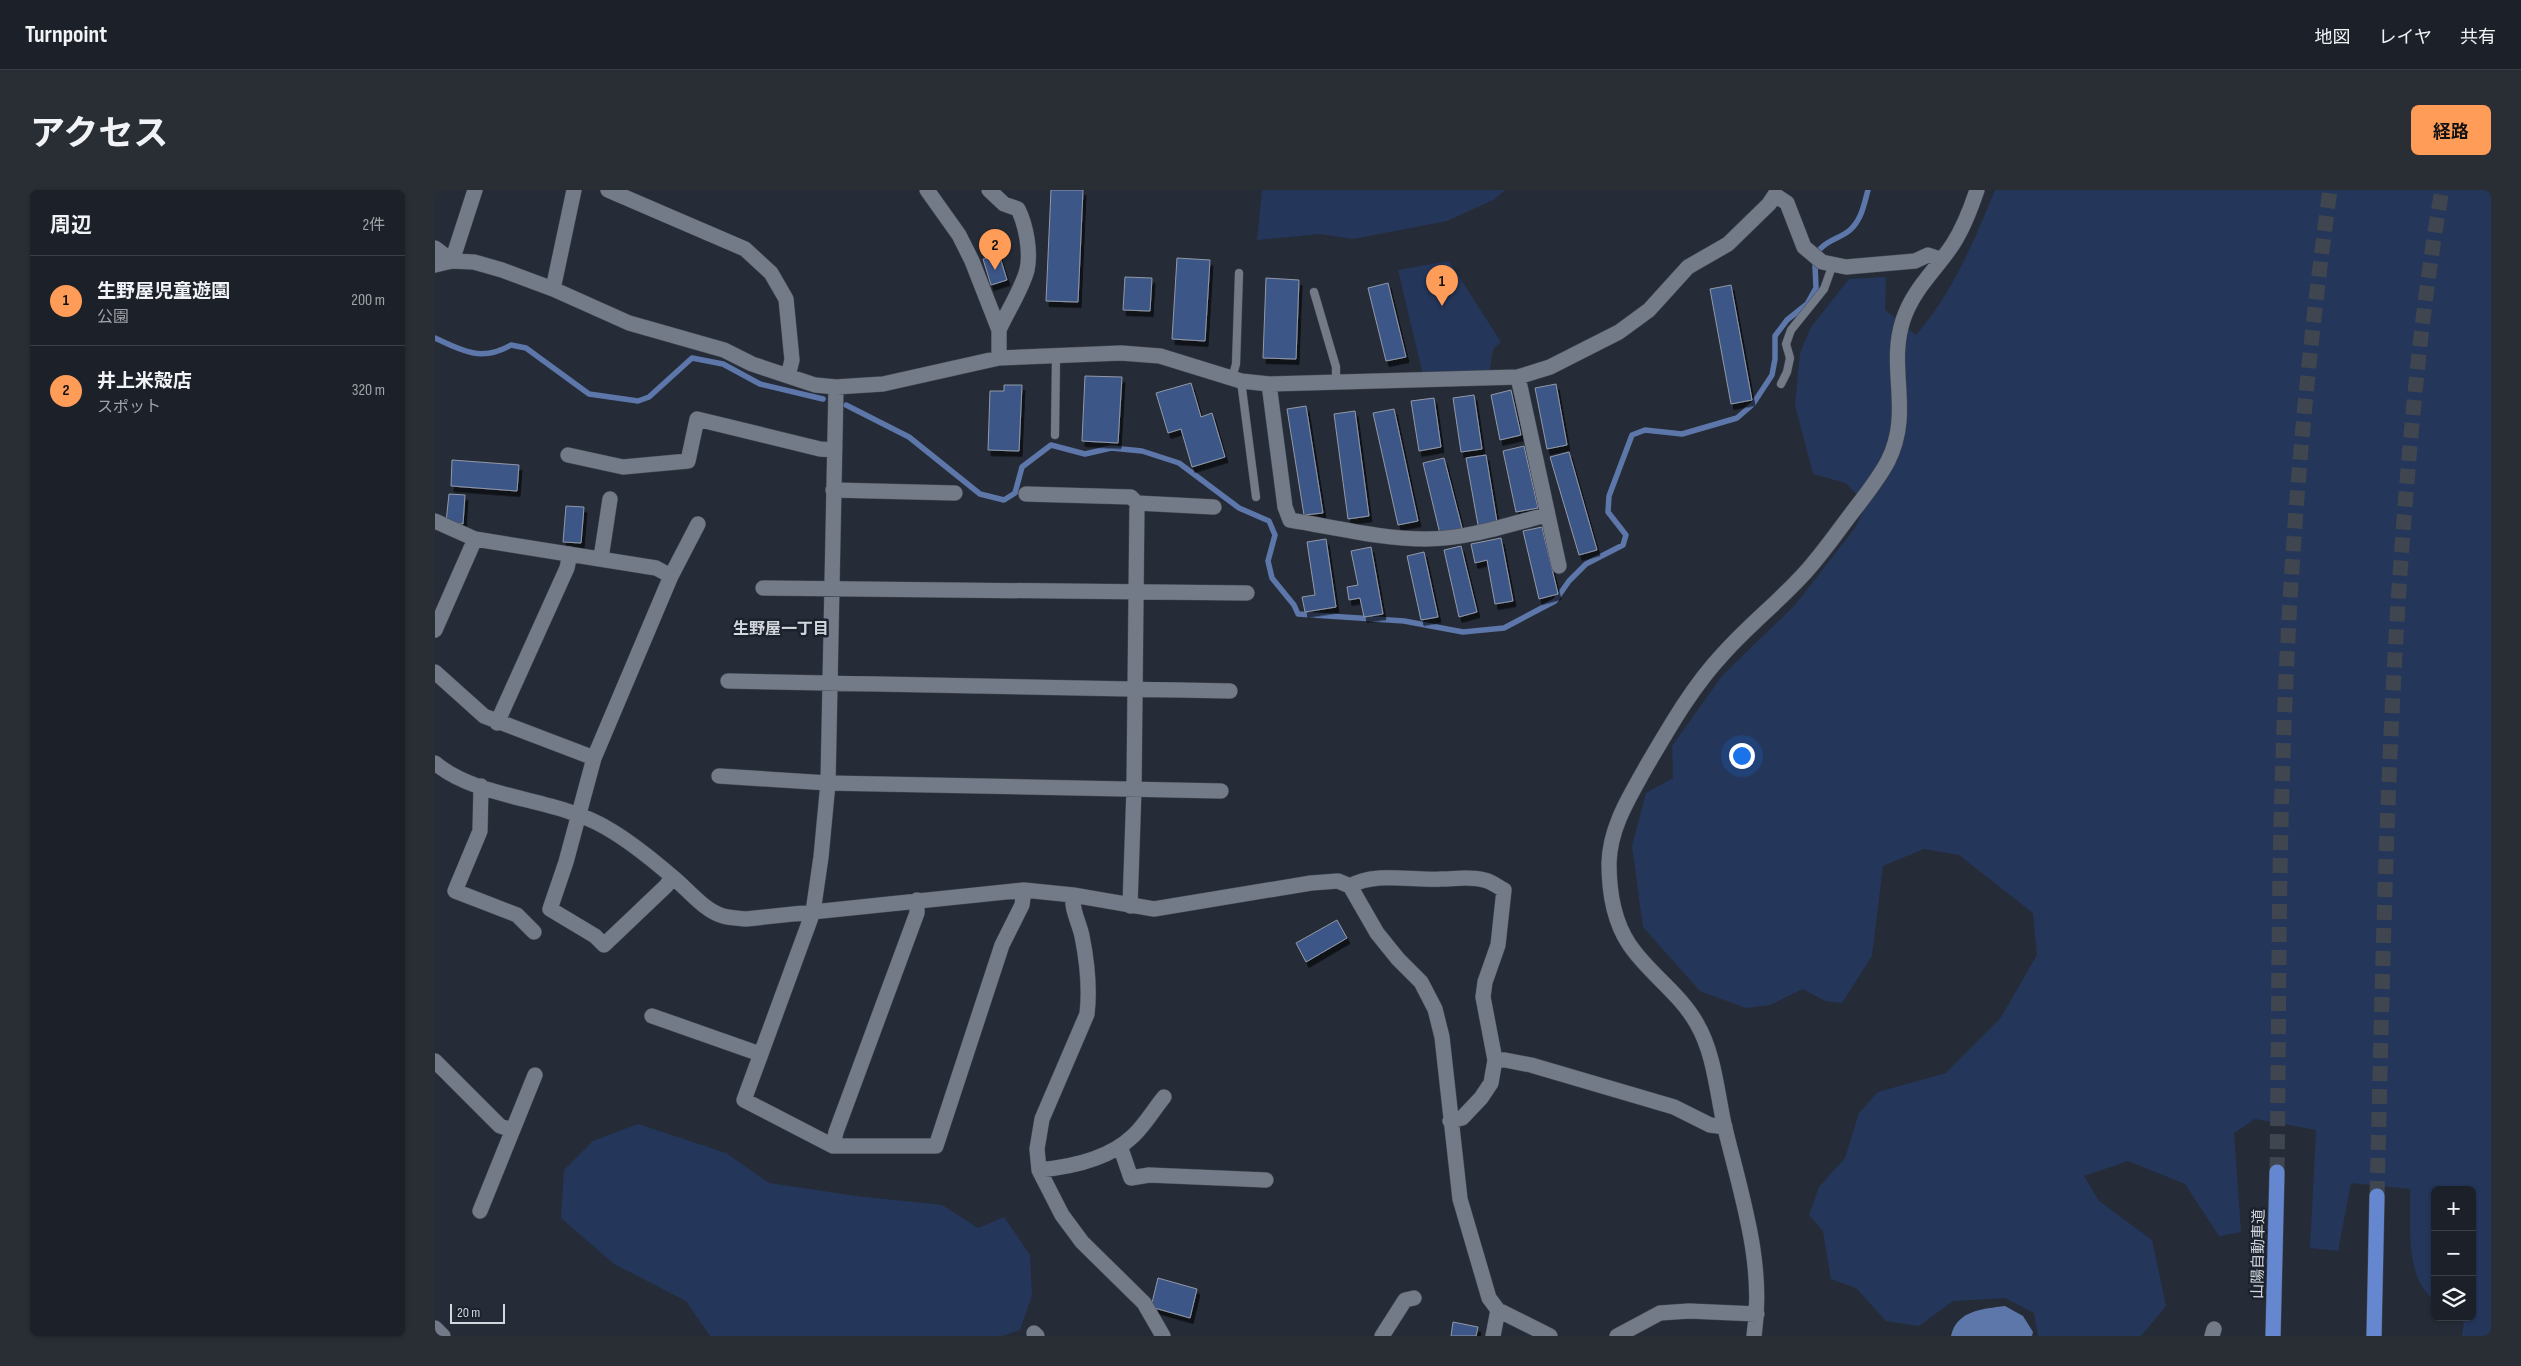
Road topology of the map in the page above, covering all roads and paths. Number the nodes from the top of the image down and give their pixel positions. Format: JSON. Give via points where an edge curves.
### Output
{"nodes":[{"id":1,"x":475,"y":190,"type":"edge"},
{"id":2,"x":574,"y":190,"type":"edge"},
{"id":3,"x":608,"y":190,"type":"edge"},
{"id":4,"x":927,"y":190,"type":"edge"},
{"id":5,"x":989,"y":190,"type":"edge"},
{"id":6,"x":1977,"y":190,"type":"edge"},
{"id":7,"x":1773,"y":192,"type":"edge"},
{"id":8,"x":435,"y":248,"type":"edge"},
{"id":9,"x":1940,"y":259,"type":"junction"},
{"id":10,"x":452,"y":261,"type":"junction"},
{"id":11,"x":1833,"y":264,"type":"junction"},
{"id":12,"x":435,"y":265,"type":"edge"},
{"id":13,"x":1239,"y":273,"type":"dead end"},
{"id":14,"x":553,"y":289,"type":"junction"},
{"id":15,"x":1314,"y":292,"type":"dead end"},
{"id":16,"x":999,"y":330,"type":"junction"},
{"id":17,"x":1056,"y":357,"type":"junction"},
{"id":18,"x":999,"y":358,"type":"junction"},
{"id":19,"x":788,"y":376,"type":"junction"},
{"id":20,"x":1519,"y":377,"type":"junction"},
{"id":21,"x":1237,"y":379,"type":"junction"},
{"id":22,"x":1336,"y":383,"type":"junction"},
{"id":23,"x":1269,"y":384,"type":"junction"},
{"id":24,"x":1781,"y":384,"type":"dead end"},
{"id":25,"x":836,"y":387,"type":"junction"},
{"id":26,"x":1055,"y":435,"type":"dead end"},
{"id":27,"x":834,"y":450,"type":"junction"},
{"id":28,"x":568,"y":456,"type":"dead end"},
{"id":29,"x":833,"y":490,"type":"junction"},
{"id":30,"x":955,"y":493,"type":"dead end"},
{"id":31,"x":1026,"y":494,"type":"dead end"},
{"id":32,"x":1256,"y":497,"type":"dead end"},
{"id":33,"x":610,"y":499,"type":"dead end"},
{"id":34,"x":1137,"y":503,"type":"junction"},
{"id":35,"x":1214,"y":507,"type":"dead end"},
{"id":36,"x":1546,"y":515,"type":"junction"},
{"id":37,"x":435,"y":522,"type":"edge"},
{"id":38,"x":698,"y":524,"type":"dead end"},
{"id":39,"x":475,"y":539,"type":"junction"},
{"id":40,"x":570,"y":554,"type":"junction"},
{"id":41,"x":601,"y":558,"type":"junction"},
{"id":42,"x":1559,"y":566,"type":"dead end"},
{"id":43,"x":671,"y":576,"type":"junction"},
{"id":44,"x":832,"y":587,"type":"junction"},
{"id":45,"x":763,"y":588,"type":"dead end"},
{"id":46,"x":1137,"y":592,"type":"junction"},
{"id":47,"x":1247,"y":594,"type":"dead end"},
{"id":48,"x":435,"y":630,"type":"edge"},
{"id":49,"x":435,"y":672,"type":"edge"},
{"id":50,"x":728,"y":682,"type":"dead end"},
{"id":51,"x":830,"y":682,"type":"junction"},
{"id":52,"x":1135,"y":688,"type":"junction"},
{"id":53,"x":1230,"y":691,"type":"dead end"},
{"id":54,"x":497,"y":723,"type":"junction"},
{"id":55,"x":594,"y":758,"type":"junction"},
{"id":56,"x":435,"y":763,"type":"edge"},
{"id":57,"x":719,"y":776,"type":"dead end"},
{"id":58,"x":828,"y":783,"type":"junction"},
{"id":59,"x":481,"y":786,"type":"junction"},
{"id":60,"x":1135,"y":789,"type":"junction"},
{"id":61,"x":1221,"y":791,"type":"dead end"},
{"id":62,"x":578,"y":816,"type":"junction"},
{"id":63,"x":673,"y":877,"type":"junction"},
{"id":64,"x":1350,"y":886,"type":"junction"},
{"id":65,"x":1024,"y":890,"type":"junction"},
{"id":66,"x":1073,"y":895,"type":"junction"},
{"id":67,"x":917,"y":900,"type":"junction"},
{"id":68,"x":1130,"y":906,"type":"junction"},
{"id":69,"x":813,"y":912,"type":"junction"},
{"id":70,"x":534,"y":932,"type":"dead end"},
{"id":71,"x":652,"y":1016,"type":"dead end"},
{"id":72,"x":760,"y":1054,"type":"junction"},
{"id":73,"x":1495,"y":1060,"type":"junction"},
{"id":74,"x":435,"y":1061,"type":"edge"},
{"id":75,"x":535,"y":1075,"type":"dead end"},
{"id":76,"x":1164,"y":1096,"type":"dead end"},
{"id":77,"x":1450,"y":1121,"type":"junction"},
{"id":78,"x":1725,"y":1127,"type":"junction"},
{"id":79,"x":512,"y":1130,"type":"junction"},
{"id":80,"x":833,"y":1146,"type":"junction"},
{"id":81,"x":1120,"y":1146,"type":"junction"},
{"id":82,"x":1039,"y":1170,"type":"junction"},
{"id":83,"x":2277,"y":1172,"type":"tunnel mouth"},
{"id":84,"x":1266,"y":1180,"type":"dead end"},
{"id":85,"x":2377,"y":1196,"type":"tunnel mouth"},
{"id":86,"x":480,"y":1211,"type":"dead end"},
{"id":87,"x":1415,"y":1298,"type":"dead end"},
{"id":88,"x":1498,"y":1310,"type":"junction"},
{"id":89,"x":1757,"y":1314,"type":"junction"},
{"id":90,"x":435,"y":1328,"type":"edge"},
{"id":91,"x":443,"y":1336,"type":"edge"},
{"id":92,"x":1163,"y":1336,"type":"edge"},
{"id":93,"x":1382,"y":1336,"type":"edge"},
{"id":94,"x":1493,"y":1336,"type":"edge"},
{"id":95,"x":1550,"y":1336,"type":"edge"},
{"id":96,"x":1617,"y":1336,"type":"edge"},
{"id":97,"x":1754,"y":1336,"type":"edge"},
{"id":98,"x":2273,"y":1336,"type":"edge"},
{"id":99,"x":2374,"y":1336,"type":"edge"}],
"edges":[{"from":1,"to":10,"type":"street"},
{"from":2,"to":14,"type":"street"},
{"from":3,"to":19,"type":"street","via":[[745,249],[771,273],[786,299],[792,360]]},
{"from":4,"to":16,"type":"street","via":[[959,235]]},
{"from":5,"to":16,"type":"street","via":[[1004,204],[1019,209],[1027,252],[1027,270]]},
{"from":6,"to":9,"type":"street","via":[[1953,244]]},
{"from":7,"to":11,"type":"street","via":[[1787,203],[1804,247],[1822,262]]},
{"from":7,"to":20,"type":"street","via":[[1769,204],[1727,244],[1688,267],[1649,310],[1619,332],[1550,367]]},
{"from":8,"to":10,"type":"street"},
{"from":9,"to":11,"type":"street","via":[[1928,255],[1915,262],[1846,267]]},
{"from":9,"to":78,"type":"street","via":[[1916,291],[1903,319],[1897,371],[1901,412],[1899,433],[1889,460],[1873,486],[1805,574],[1704,676],[1633,790],[1612,835],[1609,862],[1611,900],[1618,922],[1630,946],[1679,997],[1698,1025],[1707,1047]]},
{"from":10,"to":12,"type":"street"},
{"from":10,"to":14,"type":"street","via":[[474,262]]},
{"from":11,"to":24,"type":"lane","via":[[1824,289],[1791,330],[1786,344],[1790,358]]},
{"from":13,"to":21,"type":"lane"},
{"from":14,"to":19,"type":"street","via":[[629,323],[724,350]]},
{"from":15,"to":22,"type":"lane","via":[[1336,367]]},
{"from":16,"to":18,"type":"street"},
{"from":17,"to":18,"type":"street"},
{"from":17,"to":21,"type":"street","via":[[1121,353],[1161,356]]},
{"from":17,"to":26,"type":"lane"},
{"from":18,"to":25,"type":"street","via":[[883,384]]},
{"from":19,"to":25,"type":"street","via":[[815,385]]},
{"from":20,"to":22,"type":"street"},
{"from":20,"to":36,"type":"street"},
{"from":21,"to":23,"type":"street"},
{"from":21,"to":32,"type":"lane"},
{"from":22,"to":23,"type":"street"},
{"from":23,"to":36,"type":"street","via":[[1285,507],[1290,520],[1426,539],[1469,536]]},
{"from":25,"to":27,"type":"street"},
{"from":27,"to":28,"type":"street","via":[[697,419],[689,461],[623,467]]},
{"from":27,"to":29,"type":"street"},
{"from":29,"to":30,"type":"street"},
{"from":29,"to":44,"type":"street"},
{"from":31,"to":34,"type":"street","via":[[1131,497]]},
{"from":33,"to":41,"type":"street"},
{"from":34,"to":35,"type":"street"},
{"from":34,"to":46,"type":"street"},
{"from":36,"to":42,"type":"street"},
{"from":37,"to":39,"type":"street"},
{"from":38,"to":43,"type":"street"},
{"from":39,"to":40,"type":"street"},
{"from":39,"to":48,"type":"street"},
{"from":40,"to":41,"type":"street"},
{"from":40,"to":54,"type":"street","via":[[567,568]]},
{"from":41,"to":43,"type":"street","via":[[656,568]]},
{"from":43,"to":55,"type":"street"},
{"from":44,"to":45,"type":"street"},
{"from":44,"to":46,"type":"street"},
{"from":44,"to":51,"type":"street"},
{"from":46,"to":47,"type":"street"},
{"from":46,"to":52,"type":"street"},
{"from":49,"to":54,"type":"street","via":[[467,703]]},
{"from":50,"to":51,"type":"street"},
{"from":51,"to":52,"type":"street"},
{"from":51,"to":58,"type":"street"},
{"from":52,"to":53,"type":"street"},
{"from":52,"to":60,"type":"street"},
{"from":54,"to":55,"type":"street"},
{"from":55,"to":62,"type":"street"},
{"from":56,"to":59,"type":"street","via":[[446,772]]},
{"from":57,"to":58,"type":"street"},
{"from":58,"to":60,"type":"street"},
{"from":58,"to":69,"type":"street"},
{"from":59,"to":62,"type":"street"},
{"from":59,"to":70,"type":"street","via":[[479,831],[455,891],[517,915]]},
{"from":60,"to":61,"type":"street"},
{"from":60,"to":68,"type":"street"},
{"from":62,"to":63,"type":"street","via":[[604,826]]},
{"from":62,"to":63,"type":"street","via":[[549,909],[595,936],[604,945]]},
{"from":63,"to":69,"type":"street","via":[[707,907],[723,916],[746,919]]},
{"from":64,"to":68,"type":"street","via":[[1338,881],[1311,883],[1153,909]]},
{"from":64,"to":73,"type":"street","via":[[1357,882],[1404,877],[1459,878],[1485,880],[1505,890],[1499,945],[1483,997]]},
{"from":64,"to":77,"type":"street","via":[[1377,933],[1421,982],[1435,1009],[1442,1037]]},
{"from":65,"to":66,"type":"street"},
{"from":65,"to":67,"type":"street"},
{"from":65,"to":80,"type":"street","via":[[1023,905],[1002,945],[936,1146]]},
{"from":66,"to":68,"type":"street"},
{"from":66,"to":82,"type":"street","via":[[1082,936],[1089,997],[1087,1014],[1042,1119],[1037,1149]]},
{"from":67,"to":69,"type":"street"},
{"from":67,"to":80,"type":"street","via":[[917,913]]},
{"from":69,"to":72,"type":"street"},
{"from":71,"to":72,"type":"street"},
{"from":72,"to":80,"type":"street","via":[[744,1100]]},
{"from":73,"to":77,"type":"street","via":[[1491,1083],[1481,1098],[1462,1118]]},
{"from":73,"to":78,"type":"street","via":[[1531,1064],[1674,1107],[1710,1125]]},
{"from":74,"to":79,"type":"street","via":[[500,1126]]},
{"from":75,"to":79,"type":"street"},
{"from":76,"to":81,"type":"street","via":[[1133,1136]]},
{"from":77,"to":88,"type":"street","via":[[1460,1199],[1489,1298]]},
{"from":78,"to":89,"type":"street","via":[[1746,1202],[1758,1293]]},
{"from":79,"to":86,"type":"street"},
{"from":81,"to":82,"type":"street","via":[[1083,1162]]},
{"from":81,"to":84,"type":"street","via":[[1131,1178],[1149,1175]]},
{"from":82,"to":92,"type":"street","via":[[1062,1215],[1082,1242],[1144,1303]]},
{"from":83,"to":98,"type":"highway","name":"山陽自動車道"},
{"from":85,"to":99,"type":"highway"},
{"from":87,"to":93,"type":"street","via":[[1405,1300]]},
{"from":88,"to":94,"type":"street"},
{"from":88,"to":95,"type":"street"},
{"from":89,"to":96,"type":"street","via":[[1660,1313]]},
{"from":89,"to":97,"type":"street"},
{"from":90,"to":91,"type":"street"}]}
